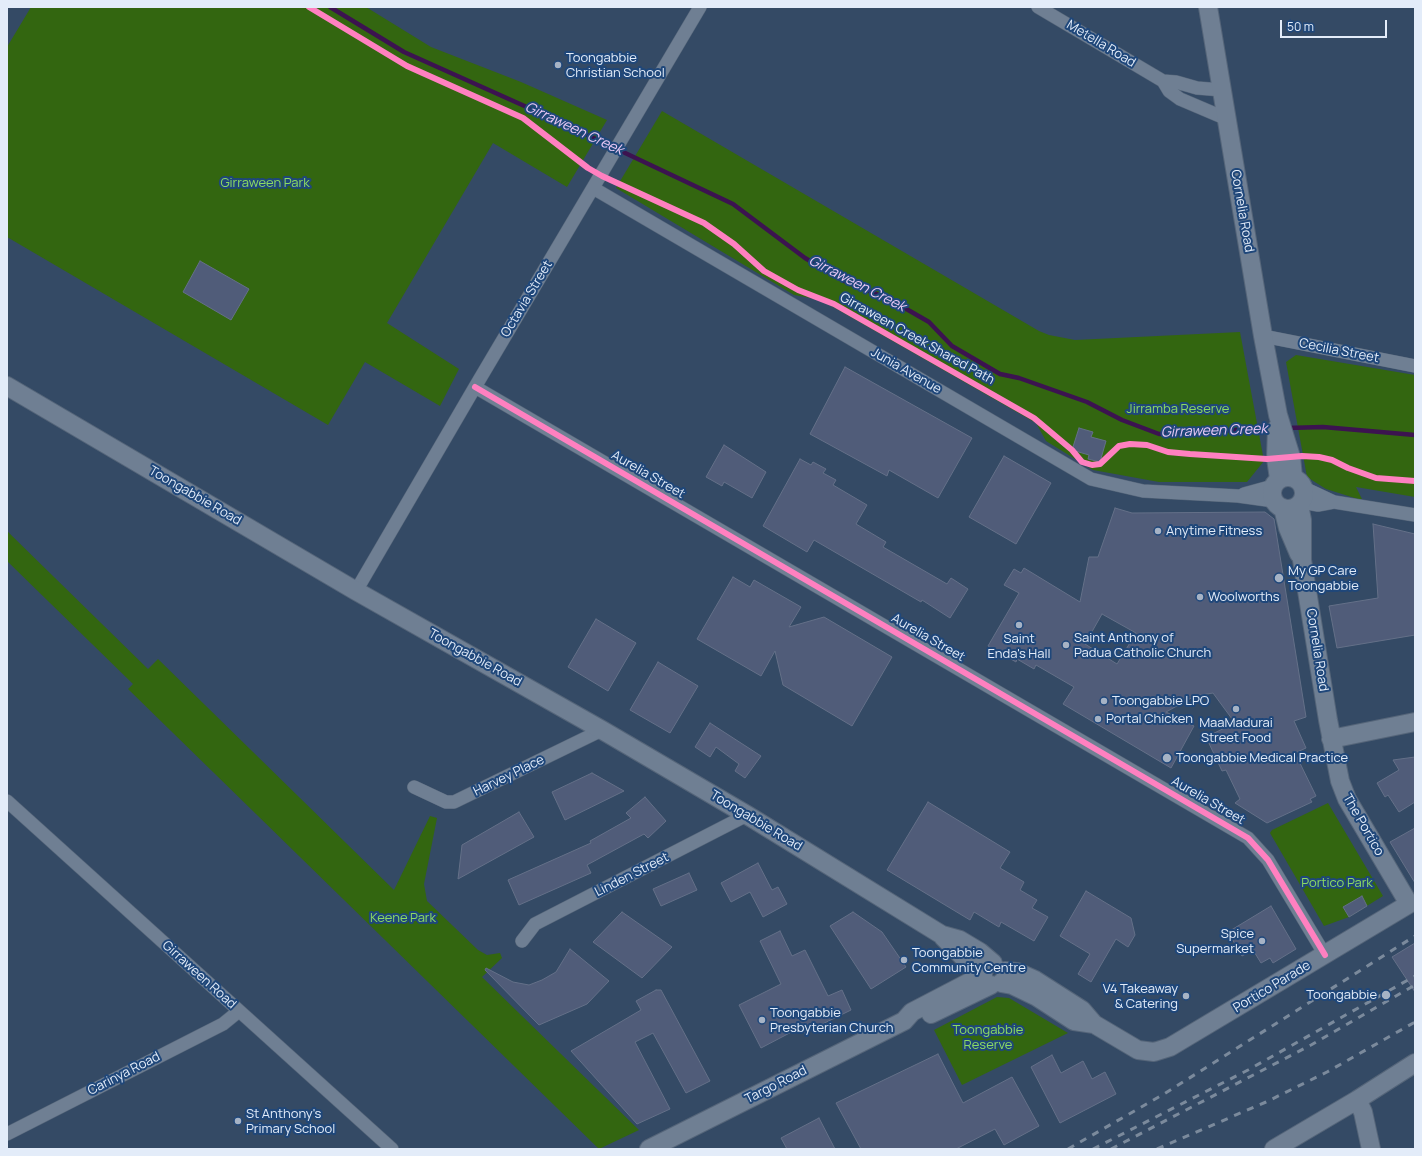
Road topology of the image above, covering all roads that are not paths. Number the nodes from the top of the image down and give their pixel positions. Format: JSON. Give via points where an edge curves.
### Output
{"nodes":[{"id":1,"x":700,"y":7,"type":"edge"},
{"id":2,"x":1038,"y":7,"type":"edge"},
{"id":3,"x":1208,"y":7,"type":"edge"},
{"id":4,"x":1163,"y":81,"type":"junction"},
{"id":5,"x":1222,"y":90,"type":"junction"},
{"id":6,"x":1227,"y":119,"type":"junction"},
{"id":7,"x":593,"y":188,"type":"junction"},
{"id":8,"x":1263,"y":336,"type":"junction"},
{"id":9,"x":1415,"y":366,"type":"edge"},
{"id":10,"x":7,"y":386,"type":"edge"},
{"id":11,"x":475,"y":387,"type":"junction"},
{"id":12,"x":1288,"y":493,"type":"junction"},
{"id":13,"x":1415,"y":515,"type":"edge"},
{"id":14,"x":356,"y":591,"type":"junction"},
{"id":15,"x":1415,"y":722,"type":"edge"},
{"id":16,"x":602,"y":730,"type":"junction"},
{"id":17,"x":1332,"y":739,"type":"junction"},
{"id":18,"x":414,"y":787,"type":"dead end"},
{"id":19,"x":7,"y":801,"type":"edge"},
{"id":20,"x":747,"y":815,"type":"junction"},
{"id":21,"x":1412,"y":902,"type":"edge"},
{"id":22,"x":522,"y":941,"type":"dead end"},
{"id":23,"x":1325,"y":955,"type":"junction"},
{"id":24,"x":993,"y":974,"type":"junction"},
{"id":25,"x":239,"y":1011,"type":"junction"},
{"id":26,"x":1146,"y":1052,"type":"joint"},
{"id":27,"x":1415,"y":1063,"type":"edge"},
{"id":28,"x":1357,"y":1100,"type":"junction"},
{"id":29,"x":7,"y":1134,"type":"edge"},
{"id":30,"x":392,"y":1149,"type":"edge"},
{"id":31,"x":649,"y":1149,"type":"edge"},
{"id":32,"x":1274,"y":1149,"type":"edge"},
{"id":33,"x":1371,"y":1149,"type":"edge"}],
"edges":[{"from":1,"to":7,"type":"street","name":"Octavia Street"},
{"from":2,"to":4,"type":"street","name":"Metella Road"},
{"from":3,"to":5,"type":"main road","name":"Cornelia Road"},
{"from":4,"to":5,"type":"street","name":"Metella Road"},
{"from":4,"to":6,"type":"street","name":"Metella Road","via":[[1169,91],[1180,99]]},
{"from":5,"to":6,"type":"main road","name":"Cornelia Road"},
{"from":6,"to":8,"type":"main road","name":"Cornelia Road"},
{"from":7,"to":11,"type":"street","name":"Octavia Street"},
{"from":7,"to":12,"type":"street","name":"Junia Avenue","via":[[1091,479],[1143,491],[1238,496]]},
{"from":8,"to":9,"type":"street","name":"Cecilia Street"},
{"from":8,"to":12,"type":"main road","name":"Cornelia Road","via":[[1278,415]]},
{"from":10,"to":14,"type":"main road","name":"Toongabbie Road"},
{"from":11,"to":14,"type":"street","name":"Octavia Street"},
{"from":11,"to":23,"type":"street","name":"Aurelia Street","via":[[1244,835],[1268,860]]},
{"from":12,"to":13,"type":"street","name":"Junia Avenue"},
{"from":12,"to":17,"type":"main road","name":"Cornelia Road","via":[[1288,528],[1302,560]]},
{"from":14,"to":16,"type":"main road","name":"Toongabbie Road"},
{"from":15,"to":17,"type":"main road"},
{"from":16,"to":18,"type":"street","name":"Harvey Place","via":[[454,802],[446,802]]},
{"from":16,"to":20,"type":"main road","name":"Toongabbie Road"},
{"from":17,"to":21,"type":"main road","name":"The Portico","via":[[1340,781],[1347,799]]},
{"from":19,"to":25,"type":"street","name":"Girraween Road"},
{"from":20,"to":22,"type":"street","name":"Linden Street","via":[[535,924]]},
{"from":20,"to":24,"type":"main road","name":"Toongabbie Road","via":[[942,934],[960,940],[980,952]]},
{"from":21,"to":23,"type":"main road","name":"Portico Parade"},
{"from":23,"to":26,"type":"main road","name":"Portico Parade","via":[[1170,1047]]},
{"from":24,"to":26,"type":"main road","name":"Toongabbie Road","via":[[1074,1020],[1094,1024],[1138,1050]]},
{"from":24,"to":31,"type":"main road","name":"Targo Road","via":[[912,1012],[904,1021]]},
{"from":25,"to":29,"type":"street","name":"Carinya Road","via":[[223,1024]]},
{"from":25,"to":30,"type":"street","name":"Girraween Road"},
{"from":27,"to":28,"type":"main road"},
{"from":28,"to":32,"type":"main road"},
{"from":28,"to":33,"type":"main road","via":[[1363,1112]]}]}
